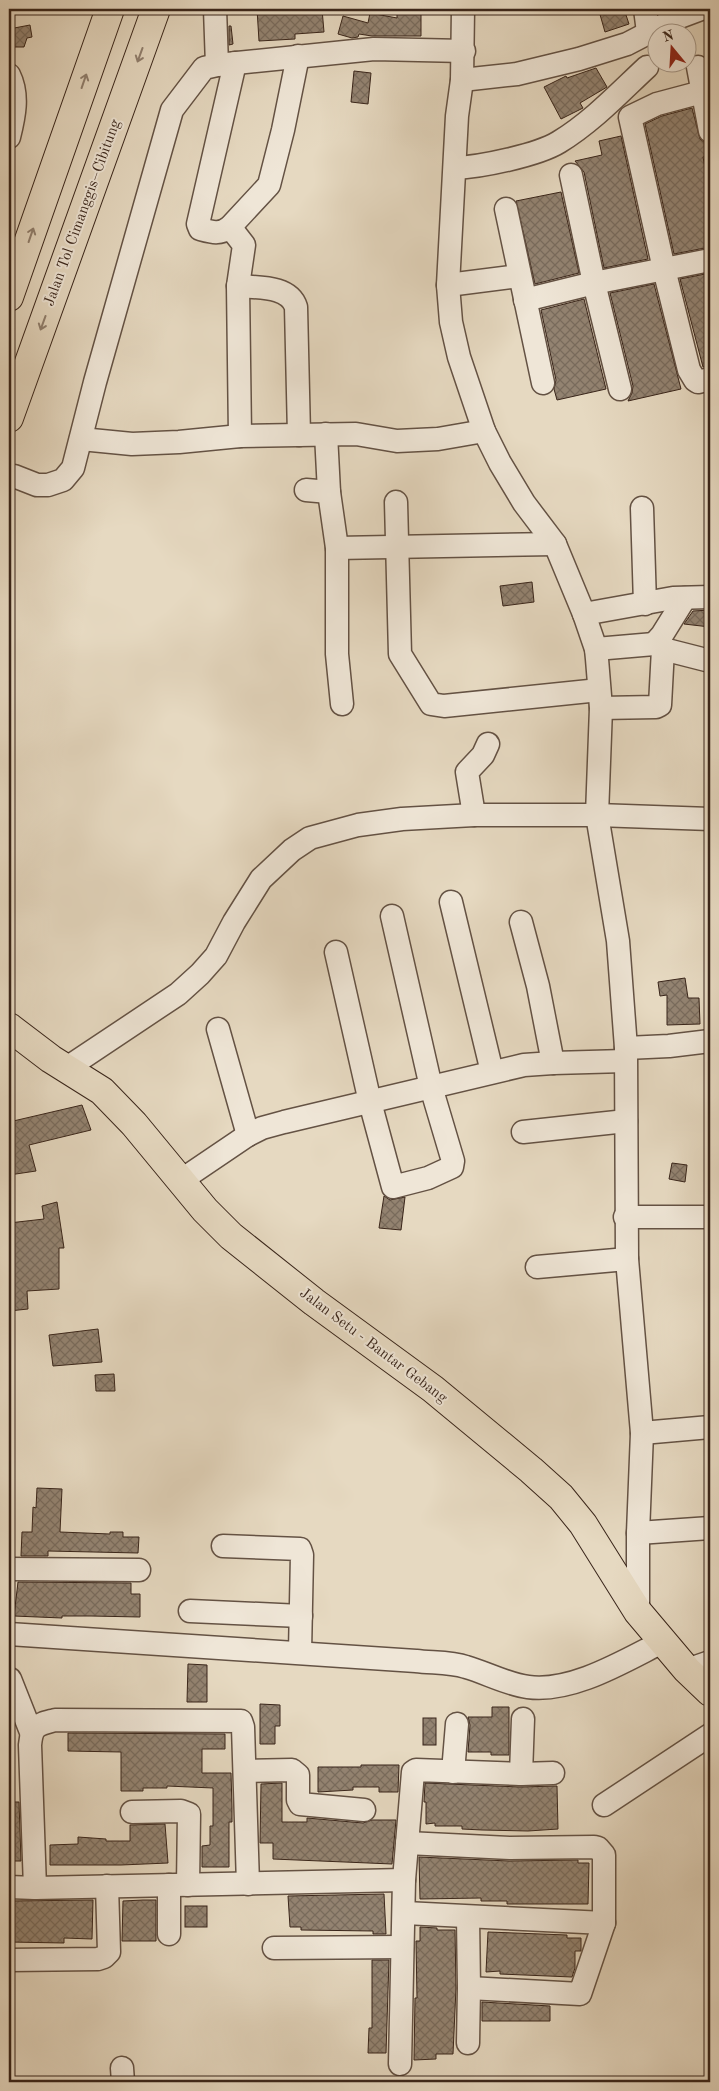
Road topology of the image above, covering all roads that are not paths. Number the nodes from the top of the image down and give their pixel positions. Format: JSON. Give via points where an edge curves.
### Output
{"nodes":[{"id":1,"x":110,"y":9,"type":"edge"},
{"id":2,"x":156,"y":9,"type":"edge"},
{"id":3,"x":215,"y":9,"type":"edge"},
{"id":4,"x":463,"y":9,"type":"edge"},
{"id":5,"x":645,"y":9,"type":"edge"},
{"id":6,"x":701,"y":9,"type":"edge"},
{"id":7,"x":647,"y":22,"type":"edge"},
{"id":8,"x":668,"y":22,"type":"edge"},
{"id":9,"x":646,"y":33,"type":"edge"},
{"id":10,"x":464,"y":51,"type":"junction"},
{"id":11,"x":298,"y":56,"type":"junction"},
{"id":12,"x":226,"y":64,"type":"junction"},
{"id":13,"x":698,"y":67,"type":"dead end"},
{"id":14,"x":646,"y":68,"type":"edge"},
{"id":15,"x":9,"y":76,"type":"edge"},
{"id":16,"x":462,"y":80,"type":"junction"},
{"id":17,"x":702,"y":92,"type":"junction"},
{"id":18,"x":710,"y":131,"type":"edge"},
{"id":19,"x":9,"y":137,"type":"edge"},
{"id":20,"x":455,"y":168,"type":"junction"},
{"id":21,"x":571,"y":175,"type":"dead end"},
{"id":22,"x":506,"y":210,"type":"dead end"},
{"id":23,"x":230,"y":227,"type":"junction"},
{"id":24,"x":710,"y":260,"type":"edge"},
{"id":25,"x":664,"y":270,"type":"junction"},
{"id":26,"x":519,"y":276,"type":"junction"},
{"id":27,"x":594,"y":283,"type":"junction"},
{"id":28,"x":448,"y":285,"type":"junction"},
{"id":29,"x":238,"y":286,"type":"junction"},
{"id":30,"x":9,"y":297,"type":"edge"},
{"id":31,"x":525,"y":300,"type":"junction"},
{"id":32,"x":710,"y":379,"type":"edge"},
{"id":33,"x":543,"y":383,"type":"dead end"},
{"id":34,"x":620,"y":389,"type":"dead end"},
{"id":35,"x":9,"y":418,"type":"edge"},
{"id":36,"x":484,"y":431,"type":"junction"},
{"id":37,"x":326,"y":434,"type":"junction"},
{"id":38,"x":299,"y":435,"type":"junction"},
{"id":39,"x":240,"y":436,"type":"junction"},
{"id":40,"x":81,"y":439,"type":"junction"},
{"id":41,"x":14,"y":476,"type":"dead end"},
{"id":42,"x":306,"y":490,"type":"dead end"},
{"id":43,"x":329,"y":492,"type":"junction"},
{"id":44,"x":396,"y":502,"type":"dead end"},
{"id":45,"x":642,"y":508,"type":"dead end"},
{"id":46,"x":555,"y":544,"type":"junction"},
{"id":47,"x":398,"y":547,"type":"junction"},
{"id":48,"x":337,"y":548,"type":"junction"},
{"id":49,"x":710,"y":597,"type":"edge"},
{"id":50,"x":685,"y":598,"type":"junction"},
{"id":51,"x":644,"y":604,"type":"junction"},
{"id":52,"x":584,"y":614,"type":"junction"},
{"id":53,"x":659,"y":646,"type":"junction"},
{"id":54,"x":596,"y":648,"type":"junction"},
{"id":55,"x":710,"y":661,"type":"edge"},
{"id":56,"x":600,"y":699,"type":"junction"},
{"id":57,"x":342,"y":704,"type":"dead end"},
{"id":58,"x":488,"y":744,"type":"dead end"},
{"id":59,"x":474,"y":815,"type":"junction"},
{"id":60,"x":597,"y":815,"type":"junction"},
{"id":61,"x":710,"y":819,"type":"edge"},
{"id":62,"x":451,"y":902,"type":"dead end"},
{"id":63,"x":392,"y":916,"type":"dead end"},
{"id":64,"x":521,"y":922,"type":"dead end"},
{"id":65,"x":336,"y":952,"type":"dead end"},
{"id":66,"x":9,"y":1027,"type":"edge"},
{"id":67,"x":218,"y":1029,"type":"dead end"},
{"id":68,"x":710,"y":1041,"type":"edge"},
{"id":69,"x":625,"y":1055,"type":"junction"},
{"id":70,"x":553,"y":1063,"type":"junction"},
{"id":71,"x":67,"y":1068,"type":"junction"},
{"id":72,"x":492,"y":1072,"type":"junction"},
{"id":73,"x":431,"y":1087,"type":"junction"},
{"id":74,"x":370,"y":1102,"type":"junction"},
{"id":75,"x":626,"y":1121,"type":"junction"},
{"id":76,"x":524,"y":1132,"type":"dead end"},
{"id":77,"x":248,"y":1135,"type":"junction"},
{"id":78,"x":180,"y":1181,"type":"junction"},
{"id":79,"x":625,"y":1217,"type":"junction"},
{"id":80,"x":710,"y":1217,"type":"edge"},
{"id":81,"x":627,"y":1260,"type":"junction"},
{"id":82,"x":537,"y":1267,"type":"dead end"},
{"id":83,"x":710,"y":1427,"type":"edge"},
{"id":84,"x":642,"y":1433,"type":"junction"},
{"id":85,"x":710,"y":1528,"type":"edge"},
{"id":86,"x":638,"y":1533,"type":"junction"},
{"id":87,"x":223,"y":1546,"type":"dead end"},
{"id":88,"x":9,"y":1569,"type":"edge"},
{"id":89,"x":139,"y":1570,"type":"dead end"},
{"id":90,"x":190,"y":1610,"type":"dead end"},
{"id":91,"x":638,"y":1612,"type":"junction"},
{"id":92,"x":300,"y":1616,"type":"junction"},
{"id":93,"x":9,"y":1634,"type":"edge"},
{"id":94,"x":662,"y":1642,"type":"junction"},
{"id":95,"x":300,"y":1652,"type":"junction"},
{"id":96,"x":698,"y":1666,"type":"edge"},
{"id":97,"x":10,"y":1679,"type":"dead end"},
{"id":98,"x":710,"y":1692,"type":"edge"},
{"id":99,"x":523,"y":1719,"type":"dead end"},
{"id":100,"x":457,"y":1724,"type":"dead end"},
{"id":101,"x":31,"y":1732,"type":"junction"},
{"id":102,"x":710,"y":1735,"type":"edge"},
{"id":103,"x":246,"y":1771,"type":"junction"},
{"id":104,"x":453,"y":1772,"type":"junction"},
{"id":105,"x":553,"y":1773,"type":"dead end"},
{"id":106,"x":521,"y":1774,"type":"junction"},
{"id":107,"x":604,"y":1805,"type":"dead end"},
{"id":108,"x":364,"y":1810,"type":"dead end"},
{"id":109,"x":132,"y":1812,"type":"dead end"},
{"id":110,"x":407,"y":1843,"type":"junction"},
{"id":111,"x":404,"y":1880,"type":"junction"},
{"id":112,"x":248,"y":1884,"type":"junction"},
{"id":113,"x":178,"y":1885,"type":"junction"},
{"id":114,"x":9,"y":1886,"type":"edge"},
{"id":115,"x":107,"y":1886,"type":"junction"},
{"id":116,"x":35,"y":1888,"type":"junction"},
{"id":117,"x":404,"y":1913,"type":"junction"},
{"id":118,"x":468,"y":1917,"type":"junction"},
{"id":119,"x":604,"y":1923,"type":"junction"},
{"id":120,"x":169,"y":1934,"type":"dead end"},
{"id":121,"x":402,"y":1947,"type":"junction"},
{"id":122,"x":274,"y":1948,"type":"dead end"},
{"id":123,"x":9,"y":1960,"type":"edge"},
{"id":124,"x":469,"y":1988,"type":"junction"},
{"id":125,"x":468,"y":2043,"type":"dead end"},
{"id":126,"x":400,"y":2064,"type":"dead end"}],
"edges":[{"from":30,"to":1,"type":"main road","one_way":true},
{"from":2,"to":35,"type":"main road","name":"Jalan Tol Cimanggis–Cibitung","one_way":true},
{"from":3,"to":12,"type":"street"},
{"from":4,"to":10,"type":"street"},
{"from":5,"to":7,"type":"street"},
{"from":6,"to":8,"type":"street"},
{"from":9,"to":16,"type":"street","via":[[627,44],[579,59],[517,74]]},
{"from":10,"to":11,"type":"street","via":[[374,50]]},
{"from":10,"to":16,"type":"street"},
{"from":11,"to":12,"type":"street"},
{"from":11,"to":23,"type":"street","via":[[269,185]]},
{"from":12,"to":23,"type":"street","via":[[198,224],[200,229],[217,232],[224,232]]},
{"from":12,"to":40,"type":"street","via":[[204,68],[172,110]]},
{"from":13,"to":17,"type":"street"},
{"from":14,"to":20,"type":"street","via":[[594,116],[559,142],[545,149]]},
{"from":15,"to":19,"type":"street","via":[[15,104]]},
{"from":16,"to":20,"type":"street"},
{"from":17,"to":18,"type":"street"},
{"from":17,"to":25,"type":"street","via":[[657,104],[630,117]]},
{"from":20,"to":28,"type":"street"},
{"from":21,"to":27,"type":"street"},
{"from":22,"to":26,"type":"street"},
{"from":23,"to":29,"type":"street","via":[[244,245]]},
{"from":24,"to":25,"type":"street"},
{"from":25,"to":27,"type":"street"},
{"from":25,"to":32,"type":"street","via":[[691,376],[698,382]]},
{"from":26,"to":28,"type":"street"},
{"from":26,"to":31,"type":"street"},
{"from":27,"to":31,"type":"street"},
{"from":27,"to":34,"type":"street"},
{"from":28,"to":36,"type":"street","via":[[451,322],[459,357]]},
{"from":29,"to":38,"type":"street","via":[[282,291],[294,300]]},
{"from":29,"to":39,"type":"street"},
{"from":31,"to":33,"type":"street"},
{"from":36,"to":37,"type":"street","via":[[438,439],[397,441],[356,434]]},
{"from":36,"to":46,"type":"street","via":[[524,503]]},
{"from":37,"to":38,"type":"street"},
{"from":37,"to":43,"type":"street"},
{"from":38,"to":39,"type":"street"},
{"from":39,"to":40,"type":"street","via":[[132,444]]},
{"from":40,"to":41,"type":"street","via":[[73,468],[63,480],[37,485]]},
{"from":42,"to":43,"type":"street"},
{"from":43,"to":48,"type":"street"},
{"from":44,"to":47,"type":"street"},
{"from":45,"to":51,"type":"street"},
{"from":46,"to":47,"type":"street"},
{"from":46,"to":52,"type":"street"},
{"from":47,"to":48,"type":"street"},
{"from":47,"to":56,"type":"street","via":[[400,654],[431,704]]},
{"from":48,"to":57,"type":"street","via":[[337,654]]},
{"from":49,"to":50,"type":"street"},
{"from":50,"to":51,"type":"street"},
{"from":50,"to":53,"type":"street","via":[[662,635]]},
{"from":51,"to":52,"type":"street"},
{"from":52,"to":54,"type":"street"},
{"from":53,"to":54,"type":"street"},
{"from":53,"to":55,"type":"street"},
{"from":53,"to":56,"type":"street","via":[[658,707]]},
{"from":54,"to":56,"type":"street"},
{"from":56,"to":60,"type":"street"},
{"from":58,"to":59,"type":"street","via":[[481,758],[467,772]]},
{"from":59,"to":60,"type":"street"},
{"from":59,"to":71,"type":"street","via":[[358,825],[310,838],[261,879],[216,956],[200,974],[178,994]]},
{"from":60,"to":61,"type":"street"},
{"from":60,"to":69,"type":"street","via":[[618,941]]},
{"from":62,"to":72,"type":"street"},
{"from":63,"to":73,"type":"street"},
{"from":64,"to":70,"type":"street"},
{"from":65,"to":74,"type":"street"},
{"from":66,"to":71,"type":"main road","name":"Jalan Setu - Bantar Gebang"},
{"from":67,"to":77,"type":"street"},
{"from":68,"to":69,"type":"street"},
{"from":69,"to":70,"type":"street"},
{"from":69,"to":75,"type":"street"},
{"from":70,"to":72,"type":"street"},
{"from":71,"to":78,"type":"main road","name":"Jalan Setu - Bantar Gebang","via":[[102,1091],[134,1124]]},
{"from":72,"to":73,"type":"street"},
{"from":73,"to":74,"type":"street"},
{"from":73,"to":74,"type":"street","via":[[453,1165],[428,1178],[394,1188]]},
{"from":74,"to":77,"type":"street","via":[[284,1122]]},
{"from":75,"to":76,"type":"street"},
{"from":75,"to":79,"type":"street"},
{"from":77,"to":78,"type":"street"},
{"from":78,"to":91,"type":"main road","name":"Jalan Setu - Bantar Gebang","via":[[231,1236],[379,1352],[433,1389],[561,1496],[583,1524]]},
{"from":79,"to":80,"type":"street"},
{"from":79,"to":81,"type":"street"},
{"from":81,"to":82,"type":"street"},
{"from":81,"to":84,"type":"street"},
{"from":83,"to":84,"type":"street"},
{"from":84,"to":86,"type":"street"},
{"from":85,"to":86,"type":"street"},
{"from":86,"to":91,"type":"street"},
{"from":87,"to":92,"type":"street","via":[[300,1549]]},
{"from":88,"to":89,"type":"street"},
{"from":90,"to":92,"type":"street"},
{"from":91,"to":94,"type":"main road","name":"Jalan Setu - Bantar Gebang"},
{"from":92,"to":95,"type":"street"},
{"from":93,"to":95,"type":"street"},
{"from":94,"to":95,"type":"street","via":[[613,1667],[545,1687],[515,1684],[464,1666]]},
{"from":94,"to":96,"type":"main road","name":"Jalan Setu - Bantar Gebang"},
{"from":96,"to":98,"type":"main road","name":"Jalan Setu - Bantar Gebang"},
{"from":97,"to":101,"type":"street"},
{"from":99,"to":106,"type":"street"},
{"from":100,"to":104,"type":"street"},
{"from":101,"to":103,"type":"street","via":[[38,1724],[55,1720],[240,1720]]},
{"from":101,"to":116,"type":"street"},
{"from":102,"to":107,"type":"street"},
{"from":103,"to":108,"type":"street","via":[[292,1770],[298,1775],[300,1804]]},
{"from":103,"to":112,"type":"street"},
{"from":104,"to":106,"type":"street"},
{"from":104,"to":110,"type":"street","via":[[413,1772]]},
{"from":105,"to":106,"type":"street"},
{"from":109,"to":113,"type":"street","via":[[181,1810],[189,1814]]},
{"from":110,"to":111,"type":"street"},
{"from":110,"to":119,"type":"street","via":[[598,1848],[604,1854],[605,1863]]},
{"from":111,"to":112,"type":"street"},
{"from":111,"to":117,"type":"street"},
{"from":112,"to":113,"type":"street"},
{"from":113,"to":115,"type":"street"},
{"from":113,"to":120,"type":"street"},
{"from":114,"to":116,"type":"street"},
{"from":115,"to":116,"type":"street"},
{"from":115,"to":123,"type":"street","via":[[108,1952],[104,1957]]},
{"from":117,"to":118,"type":"street"},
{"from":117,"to":121,"type":"street"},
{"from":118,"to":119,"type":"street"},
{"from":118,"to":124,"type":"street"},
{"from":119,"to":124,"type":"street","via":[[580,1994]]},
{"from":121,"to":122,"type":"street"},
{"from":121,"to":126,"type":"street"},
{"from":124,"to":125,"type":"street"}]}
